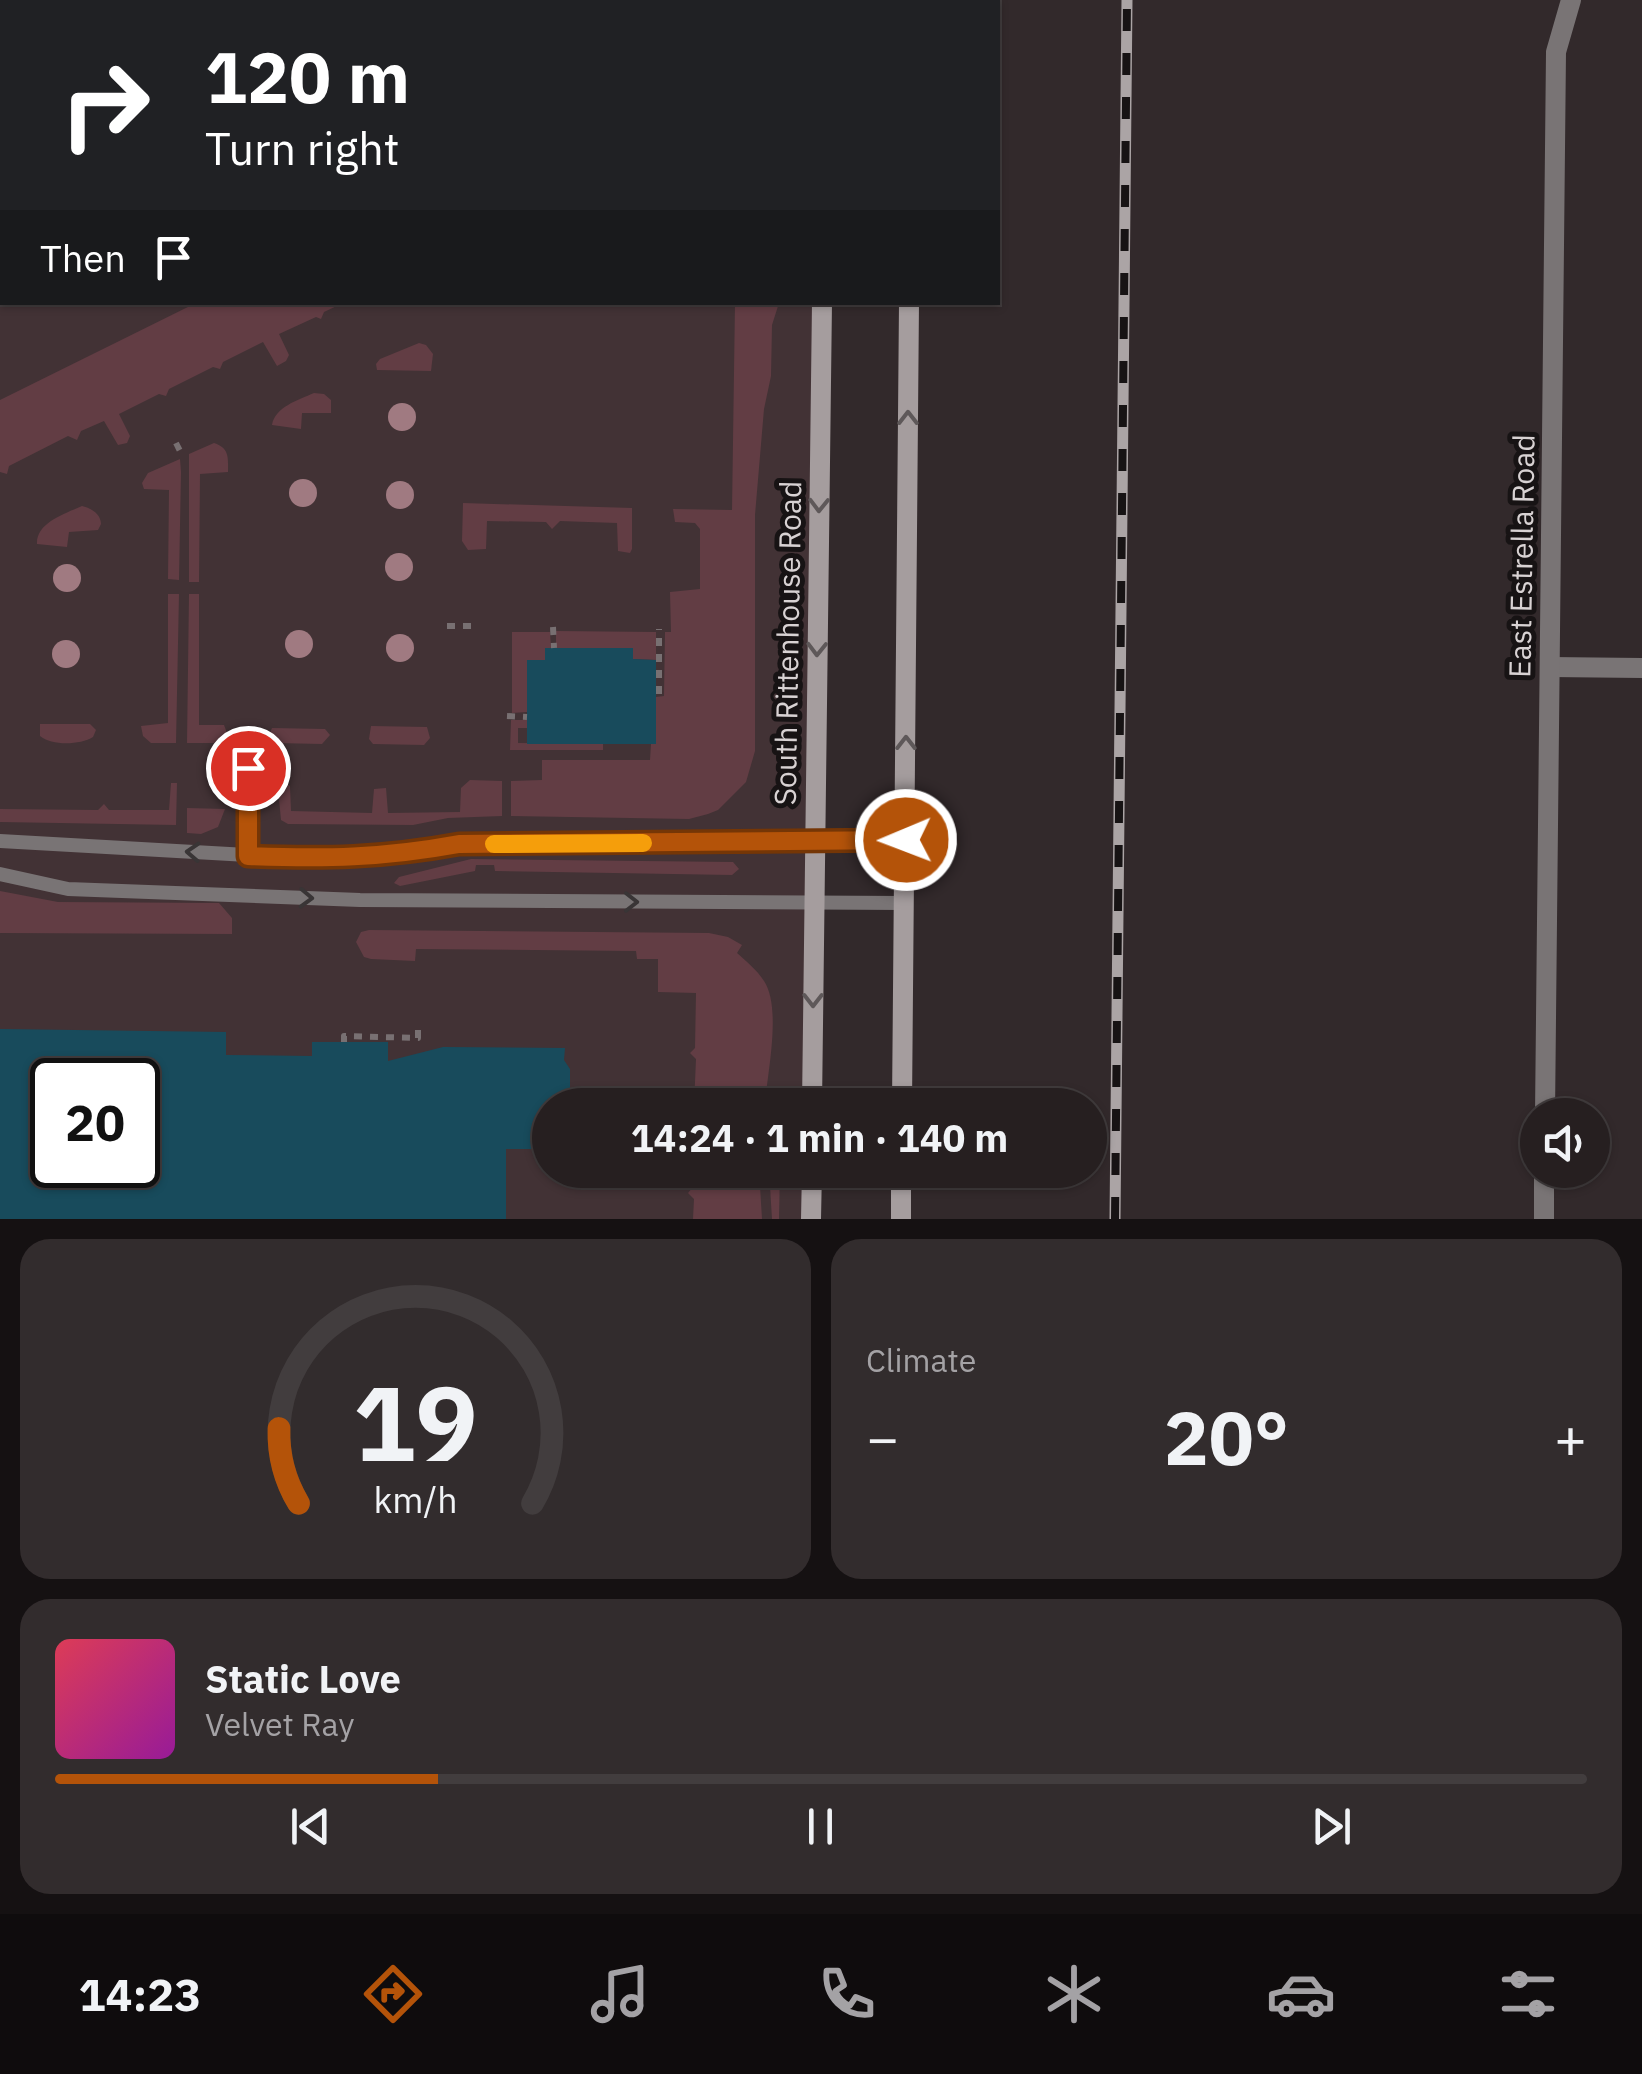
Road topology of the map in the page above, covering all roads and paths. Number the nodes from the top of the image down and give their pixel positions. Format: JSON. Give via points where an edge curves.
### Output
{"nodes":[{"id":1,"x":1571,"y":0,"type":"edge"},
{"id":2,"x":822,"y":305,"type":"edge"},
{"id":3,"x":909,"y":305,"type":"edge"},
{"id":4,"x":176,"y":443,"type":"dead end"},
{"id":5,"x":184,"y":457,"type":"dead end"},
{"id":6,"x":446,"y":626,"type":"dead end"},
{"id":7,"x":471,"y":626,"type":"dead end"},
{"id":8,"x":553,"y":627,"type":"dead end"},
{"id":9,"x":659,"y":628,"type":"dead end"},
{"id":10,"x":554,"y":648,"type":"dead end"},
{"id":11,"x":1550,"y":667,"type":"junction"},
{"id":12,"x":1642,"y":668,"type":"edge"},
{"id":13,"x":659,"y":694,"type":"dead end"},
{"id":14,"x":508,"y":716,"type":"dead end"},
{"id":15,"x":527,"y":717,"type":"dead end"},
{"id":16,"x":248,"y":768,"type":"dead end"},
{"id":17,"x":906,"y":840,"type":"junction"},
{"id":18,"x":0,"y":842,"type":"edge"},
{"id":19,"x":814,"y":842,"type":"junction"},
{"id":20,"x":248,"y":856,"type":"junction"},
{"id":21,"x":0,"y":874,"type":"edge"},
{"id":22,"x":814,"y":902,"type":"junction"},
{"id":23,"x":905,"y":903,"type":"junction"},
{"id":24,"x":418,"y":1027,"type":"dead end"},
{"id":25,"x":344,"y":1042,"type":"dead end"},
{"id":26,"x":812,"y":1088,"type":"edge"},
{"id":27,"x":902,"y":1088,"type":"edge"},
{"id":28,"x":1545,"y":1098,"type":"edge"},
{"id":29,"x":812,"y":1188,"type":"edge"},
{"id":30,"x":901,"y":1188,"type":"edge"},
{"id":31,"x":1544,"y":1188,"type":"edge"},
{"id":32,"x":812,"y":1219,"type":"edge"},
{"id":33,"x":900,"y":1219,"type":"edge"},
{"id":34,"x":1544,"y":1219,"type":"edge"}],
"edges":[{"from":1,"to":11,"type":"street","name":"East Estrella Road","via":[[1556,52]]},
{"from":2,"to":19,"type":"main road","name":"South Rittenhouse Road","one_way":true},
{"from":17,"to":3,"type":"main road","one_way":true},
{"from":4,"to":5,"type":"path"},
{"from":6,"to":7,"type":"path"},
{"from":8,"to":10,"type":"path"},
{"from":9,"to":13,"type":"path"},
{"from":11,"to":12,"type":"street"},
{"from":11,"to":28,"type":"street","name":"East Estrella Road"},
{"from":14,"to":15,"type":"path"},
{"from":16,"to":20,"type":"lane"},
{"from":17,"to":19,"type":"lane"},
{"from":17,"to":23,"type":"main road"},
{"from":20,"to":18,"type":"lane","one_way":true},
{"from":19,"to":20,"type":"lane","via":[[459,844],[337,860]]},
{"from":19,"to":22,"type":"main road","name":"South Rittenhouse Road"},
{"from":21,"to":22,"type":"lane","one_way":true,"via":[[68,888],[360,900]]},
{"from":22,"to":23,"type":"lane"},
{"from":22,"to":26,"type":"main road","name":"South Rittenhouse Road","one_way":true},
{"from":23,"to":27,"type":"main road"},
{"from":24,"to":25,"type":"path","via":[[418,1038],[344,1036]]},
{"from":29,"to":32,"type":"main road"},
{"from":30,"to":33,"type":"main road"},
{"from":31,"to":34,"type":"street"}]}
